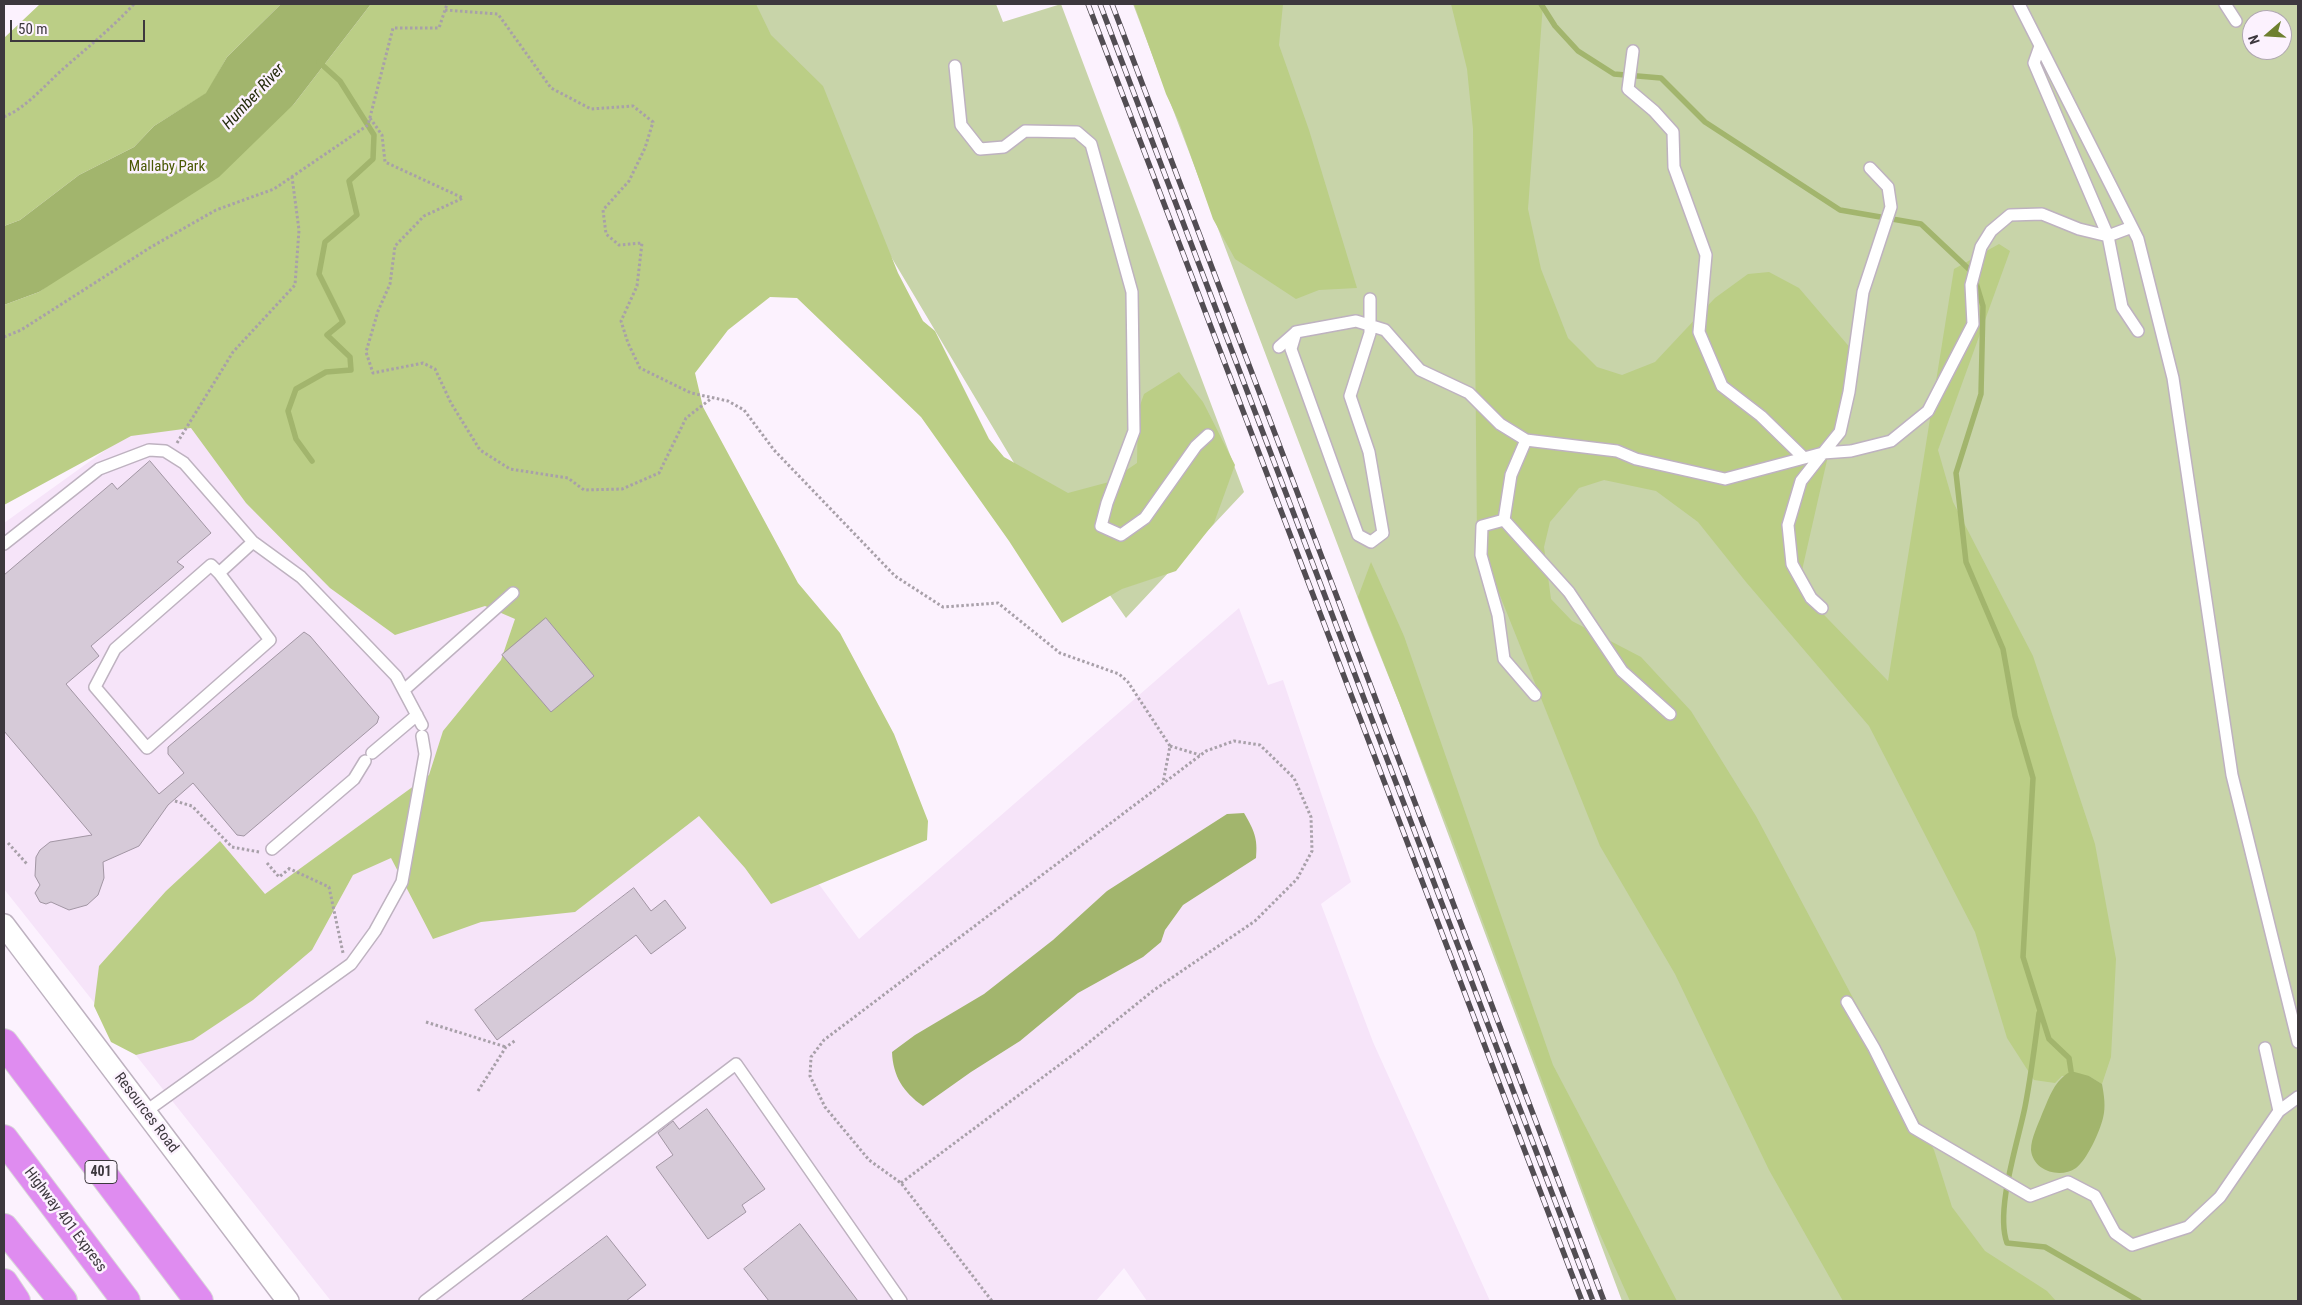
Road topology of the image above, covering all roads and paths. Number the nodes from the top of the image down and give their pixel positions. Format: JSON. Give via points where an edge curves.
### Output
{"nodes":[{"id":1,"x":134,"y":4,"type":"edge"},
{"id":2,"x":448,"y":4,"type":"edge"},
{"id":3,"x":2019,"y":4,"type":"edge"},
{"id":4,"x":2225,"y":4,"type":"edge"},
{"id":5,"x":445,"y":10,"type":"junction"},
{"id":6,"x":2236,"y":21,"type":"dead end"},
{"id":7,"x":2040,"y":46,"type":"junction"},
{"id":8,"x":1633,"y":51,"type":"dead end"},
{"id":9,"x":955,"y":66,"type":"dead end"},
{"id":10,"x":4,"y":117,"type":"edge"},
{"id":11,"x":370,"y":118,"type":"junction"},
{"id":12,"x":1870,"y":168,"type":"dead end"},
{"id":13,"x":292,"y":177,"type":"junction"},
{"id":14,"x":2132,"y":227,"type":"junction"},
{"id":15,"x":2108,"y":236,"type":"junction"},
{"id":16,"x":1370,"y":299,"type":"dead end"},
{"id":17,"x":1370,"y":325,"type":"junction"},
{"id":18,"x":2138,"y":331,"type":"dead end"},
{"id":19,"x":1296,"y":332,"type":"junction"},
{"id":20,"x":4,"y":337,"type":"edge"},
{"id":21,"x":1279,"y":347,"type":"dead end"},
{"id":22,"x":712,"y":398,"type":"junction"},
{"id":23,"x":1208,"y":434,"type":"dead end"},
{"id":24,"x":1526,"y":440,"type":"junction"},
{"id":25,"x":1823,"y":452,"type":"junction"},
{"id":26,"x":170,"y":454,"type":"junction"},
{"id":27,"x":1804,"y":458,"type":"junction"},
{"id":28,"x":1504,"y":520,"type":"junction"},
{"id":29,"x":253,"y":542,"type":"junction"},
{"id":30,"x":4,"y":544,"type":"edge"},
{"id":31,"x":219,"y":573,"type":"junction"},
{"id":32,"x":513,"y":593,"type":"dead end"},
{"id":33,"x":1822,"y":608,"type":"dead end"},
{"id":34,"x":404,"y":690,"type":"junction"},
{"id":35,"x":1535,"y":695,"type":"dead end"},
{"id":36,"x":1670,"y":714,"type":"dead end"},
{"id":37,"x":420,"y":725,"type":"junction"},
{"id":38,"x":1170,"y":746,"type":"junction"},
{"id":39,"x":1200,"y":755,"type":"junction"},
{"id":40,"x":1163,"y":783,"type":"junction"},
{"id":41,"x":175,"y":801,"type":"dead end"},
{"id":42,"x":8,"y":843,"type":"dead end"},
{"id":43,"x":272,"y":849,"type":"dead end"},
{"id":44,"x":27,"y":864,"type":"dead end"},
{"id":45,"x":4,"y":925,"type":"edge"},
{"id":46,"x":351,"y":964,"type":"junction"},
{"id":47,"x":1847,"y":1002,"type":"dead end"},
{"id":48,"x":426,"y":1022,"type":"dead end"},
{"id":49,"x":516,"y":1040,"type":"dead end"},
{"id":50,"x":2298,"y":1042,"type":"edge"},
{"id":51,"x":4,"y":1043,"type":"edge"},
{"id":52,"x":506,"y":1047,"type":"junction"},
{"id":53,"x":2265,"y":1048,"type":"dead end"},
{"id":54,"x":478,"y":1091,"type":"dead end"},
{"id":55,"x":2298,"y":1097,"type":"edge"},
{"id":56,"x":2279,"y":1111,"type":"junction"},
{"id":57,"x":145,"y":1112,"type":"junction"},
{"id":58,"x":4,"y":1139,"type":"edge"},
{"id":59,"x":901,"y":1183,"type":"junction"},
{"id":60,"x":4,"y":1228,"type":"edge"},
{"id":61,"x":4,"y":1283,"type":"edge"},
{"id":62,"x":16,"y":1301,"type":"edge"},
{"id":63,"x":63,"y":1301,"type":"edge"},
{"id":64,"x":126,"y":1301,"type":"edge"},
{"id":65,"x":199,"y":1301,"type":"edge"},
{"id":66,"x":288,"y":1301,"type":"edge"},
{"id":67,"x":425,"y":1301,"type":"edge"},
{"id":68,"x":901,"y":1301,"type":"edge"},
{"id":69,"x":992,"y":1301,"type":"edge"}],
"edges":[{"from":1,"to":10,"type":"path","via":[[20,109]]},
{"from":2,"to":5,"type":"path"},
{"from":3,"to":7,"type":"lane"},
{"from":4,"to":6,"type":"lane"},
{"from":5,"to":11,"type":"path","via":[[438,28],[393,28]]},
{"from":5,"to":22,"type":"path","via":[[498,14],[551,88],[591,109],[633,106],[652,122],[645,148],[629,181],[603,210],[606,234],[618,245],[642,242],[638,286],[622,322],[640,368],[691,393]]},
{"from":7,"to":14,"type":"lane"},
{"from":7,"to":15,"type":"lane","via":[[2034,62]]},
{"from":8,"to":27,"type":"lane","via":[[1628,89],[1654,110],[1673,132],[1674,167],[1706,255],[1699,332],[1722,386],[1761,416]]},
{"from":9,"to":23,"type":"lane","via":[[961,126],[980,149],[1004,148],[1025,131],[1077,132],[1091,144],[1132,292],[1134,430],[1101,526],[1121,535],[1144,518]]},
{"from":11,"to":13,"type":"path","via":[[368,125]]},
{"from":11,"to":22,"type":"path","via":[[382,134],[385,162],[463,198],[424,216],[395,246],[390,284],[366,352],[373,373],[423,364],[435,369],[451,403],[480,450],[510,469],[568,478],[584,490],[622,489],[659,473],[686,418]]},
{"from":12,"to":25,"type":"lane","via":[[1888,187],[1891,207],[1863,292],[1840,432]]},
{"from":13,"to":20,"type":"path","via":[[274,190],[216,210],[150,247],[21,330]]},
{"from":13,"to":26,"type":"path","via":[[299,230],[294,285],[233,352]]},
{"from":14,"to":15,"type":"lane"},
{"from":14,"to":50,"type":"lane","via":[[2173,378],[2232,775]]},
{"from":15,"to":18,"type":"lane","via":[[2122,308]]},
{"from":15,"to":25,"type":"lane","via":[[2079,229],[2042,214],[2010,215],[1991,232],[1981,247],[1971,285],[1972,324],[1928,411],[1891,441]]},
{"from":16,"to":17,"type":"lane"},
{"from":17,"to":19,"type":"lane","via":[[1356,321]]},
{"from":17,"to":19,"type":"lane","via":[[1350,396],[1369,452],[1383,533],[1372,542],[1358,535],[1341,491],[1292,349]]},
{"from":17,"to":24,"type":"lane","via":[[1385,330],[1420,370],[1469,393],[1500,424]]},
{"from":19,"to":21,"type":"lane"},
{"from":22,"to":38,"type":"path","via":[[728,401],[744,410],[774,450],[895,576],[943,608],[998,603],[1060,653],[1119,674],[1128,682]]},
{"from":24,"to":27,"type":"lane","via":[[1616,451],[1636,459],[1726,480]]},
{"from":24,"to":28,"type":"lane","via":[[1511,475]]},
{"from":25,"to":27,"type":"lane"},
{"from":25,"to":33,"type":"lane","via":[[1801,481],[1788,525],[1792,564],[1811,598]]},
{"from":26,"to":29,"type":"lane","via":[[184,463]]},
{"from":26,"to":30,"type":"lane","via":[[149,450],[99,468]]},
{"from":28,"to":35,"type":"lane","via":[[1482,526],[1481,555],[1498,615],[1504,659]]},
{"from":28,"to":36,"type":"lane","via":[[1569,592],[1622,671]]},
{"from":29,"to":31,"type":"lane"},
{"from":29,"to":34,"type":"lane","via":[[301,576],[396,676]]},
{"from":31,"to":31,"type":"lane","via":[[211,564],[115,649],[95,687],[147,748],[270,640]]},
{"from":32,"to":34,"type":"lane"},
{"from":34,"to":37,"type":"lane"},
{"from":37,"to":43,"type":"lane","via":[[369,757],[354,779]]},
{"from":37,"to":46,"type":"lane","via":[[425,754],[402,882],[375,931]]},
{"from":38,"to":39,"type":"path"},
{"from":38,"to":40,"type":"path"},
{"from":39,"to":40,"type":"path"},
{"from":39,"to":59,"type":"path","via":[[1234,741],[1260,745],[1294,778],[1311,817],[1312,842],[1312,851],[1297,879],[1255,921],[1154,990]]},
{"from":40,"to":59,"type":"path","via":[[824,1040],[811,1057],[810,1076],[825,1107],[869,1160]]},
{"from":41,"to":46,"type":"path","via":[[192,806],[232,848],[259,852],[279,878],[288,868],[330,887],[341,951]]},
{"from":42,"to":44,"type":"path"},
{"from":45,"to":57,"type":"street","name":"Resources Road"},
{"from":46,"to":57,"type":"lane"},
{"from":47,"to":56,"type":"lane","via":[[1914,1128],[2030,1196],[2068,1182],[2095,1196],[2115,1233],[2132,1245],[2188,1226],[2220,1198]]},
{"from":48,"to":52,"type":"path"},
{"from":49,"to":52,"type":"path"},
{"from":51,"to":65,"type":"highway","number":"401"},
{"from":52,"to":54,"type":"path"},
{"from":53,"to":56,"type":"lane"},
{"from":55,"to":56,"type":"lane"},
{"from":57,"to":66,"type":"street","name":"Resources Road"},
{"from":58,"to":64,"type":"highway","name":"Highway 401 Express"},
{"from":59,"to":69,"type":"path"},
{"from":60,"to":63,"type":"highway"},
{"from":61,"to":62,"type":"highway"},
{"from":67,"to":68,"type":"lane","via":[[736,1064]]}]}
